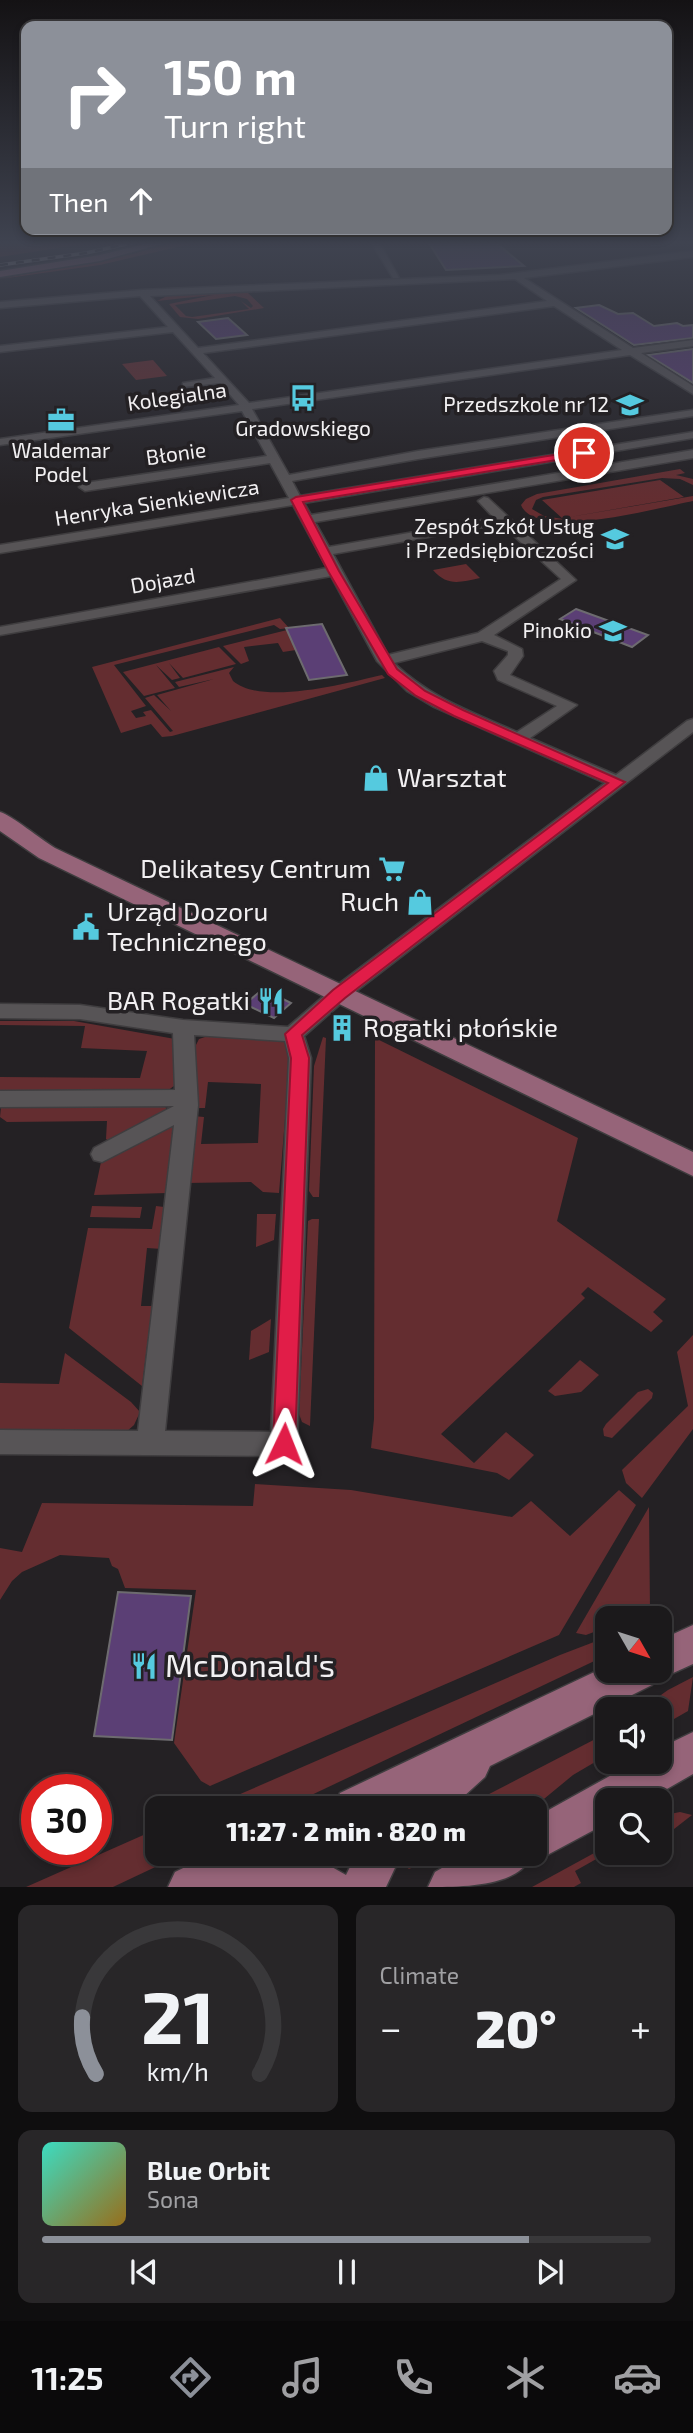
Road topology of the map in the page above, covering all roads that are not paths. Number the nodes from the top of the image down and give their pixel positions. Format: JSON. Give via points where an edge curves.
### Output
{"nodes":[{"id":1,"x":159,"y":330,"type":"edge"},
{"id":2,"x":176,"y":330,"type":"edge"},
{"id":3,"x":352,"y":330,"type":"edge"},
{"id":4,"x":597,"y":330,"type":"edge"},
{"id":5,"x":693,"y":343,"type":"edge"},
{"id":6,"x":0,"y":349,"type":"edge"},
{"id":7,"x":195,"y":351,"type":"junction"},
{"id":8,"x":631,"y":352,"type":"junction"},
{"id":9,"x":222,"y":380,"type":"junction"},
{"id":10,"x":187,"y":385,"type":"dead end"},
{"id":11,"x":693,"y":391,"type":"edge"},
{"id":12,"x":245,"y":407,"type":"junction"},
{"id":13,"x":693,"y":413,"type":"edge"},
{"id":14,"x":693,"y":435,"type":"edge"},
{"id":15,"x":0,"y":442,"type":"edge"},
{"id":16,"x":693,"y":454,"type":"edge"},
{"id":17,"x":273,"y":459,"type":"junction"},
{"id":18,"x":285,"y":479,"type":"junction"},
{"id":19,"x":85,"y":486,"type":"dead end"},
{"id":20,"x":296,"y":500,"type":"junction"},
{"id":21,"x":484,"y":501,"type":"dead end"},
{"id":22,"x":307,"y":520,"type":"junction"},
{"id":23,"x":503,"y":520,"type":"junction"},
{"id":24,"x":0,"y":549,"type":"edge"},
{"id":25,"x":324,"y":552,"type":"junction"},
{"id":26,"x":334,"y":571,"type":"junction"},
{"id":27,"x":0,"y":631,"type":"edge"},
{"id":28,"x":483,"y":636,"type":"junction"},
{"id":29,"x":384,"y":661,"type":"junction"},
{"id":30,"x":693,"y":724,"type":"edge"},
{"id":31,"x":517,"y":739,"type":"junction"},
{"id":32,"x":618,"y":782,"type":"junction"},
{"id":33,"x":0,"y":819,"type":"edge"},
{"id":34,"x":339,"y":994,"type":"junction"},
{"id":35,"x":0,"y":1011,"type":"edge"},
{"id":36,"x":183,"y":1027,"type":"junction"},
{"id":37,"x":293,"y":1034,"type":"junction"},
{"id":38,"x":0,"y":1100,"type":"edge"},
{"id":39,"x":187,"y":1104,"type":"junction"},
{"id":40,"x":102,"y":1154,"type":"dead end"},
{"id":41,"x":693,"y":1165,"type":"edge"},
{"id":42,"x":0,"y":1442,"type":"edge"},
{"id":43,"x":150,"y":1443,"type":"junction"},
{"id":44,"x":693,"y":1644,"type":"edge"},
{"id":45,"x":672,"y":1654,"type":"edge"},
{"id":46,"x":612,"y":1684,"type":"edge"},
{"id":47,"x":496,"y":1742,"type":"junction"},
{"id":48,"x":693,"y":1752,"type":"edge"},
{"id":49,"x":381,"y":1796,"type":"edge"},
{"id":50,"x":433,"y":1796,"type":"edge"},
{"id":51,"x":547,"y":1834,"type":"edge"},
{"id":52,"x":234,"y":1866,"type":"edge"},
{"id":53,"x":276,"y":1866,"type":"edge"},
{"id":54,"x":374,"y":1866,"type":"edge"},
{"id":55,"x":488,"y":1866,"type":"edge"},
{"id":56,"x":502,"y":1866,"type":"edge"},
{"id":57,"x":190,"y":1887,"type":"edge"},
{"id":58,"x":329,"y":1887,"type":"edge"},
{"id":59,"x":362,"y":1887,"type":"edge"},
{"id":60,"x":450,"y":1887,"type":"edge"},
{"id":61,"x":484,"y":1887,"type":"edge"}],
"edges":[{"from":1,"to":6,"type":"street"},
{"from":2,"to":7,"type":"street"},
{"from":3,"to":7,"type":"street"},
{"from":4,"to":8,"type":"street"},
{"from":5,"to":8,"type":"street","name":"Kolegialna"},
{"from":7,"to":9,"type":"street"},
{"from":8,"to":11,"type":"street"},
{"from":8,"to":12,"type":"street","name":"Kolegialna"},
{"from":9,"to":10,"type":"street"},
{"from":9,"to":12,"type":"street"},
{"from":12,"to":15,"type":"street","name":"Kolegialna"},
{"from":12,"to":17,"type":"street"},
{"from":13,"to":18,"type":"street"},
{"from":14,"to":20,"type":"street","name":"Henryka Sienkiewicza"},
{"from":16,"to":22,"type":"street"},
{"from":17,"to":18,"type":"street"},
{"from":17,"to":19,"type":"street","name":"Błonie"},
{"from":18,"to":20,"type":"street"},
{"from":20,"to":22,"type":"street"},
{"from":20,"to":24,"type":"street","name":"Henryka Sienkiewicza"},
{"from":21,"to":23,"type":"street"},
{"from":22,"to":25,"type":"street"},
{"from":23,"to":25,"type":"street"},
{"from":23,"to":28,"type":"street","via":[[569,580]]},
{"from":25,"to":26,"type":"street"},
{"from":26,"to":27,"type":"street","name":"Dojazd"},
{"from":26,"to":29,"type":"street"},
{"from":28,"to":29,"type":"street"},
{"from":28,"to":31,"type":"street","via":[[517,652],[502,671],[503,677],[569,705]]},
{"from":29,"to":31,"type":"street","via":[[421,693]]},
{"from":30,"to":32,"type":"street"},
{"from":31,"to":32,"type":"street"},
{"from":32,"to":34,"type":"street"},
{"from":33,"to":34,"type":"main road","via":[[47,853]]},
{"from":34,"to":37,"type":"street"},
{"from":34,"to":41,"type":"main road"},
{"from":35,"to":36,"type":"street","via":[[90,1013]]},
{"from":36,"to":37,"type":"street"},
{"from":36,"to":39,"type":"street"},
{"from":37,"to":43,"type":"street","via":[[300,1058],[284,1444]]},
{"from":38,"to":39,"type":"street"},
{"from":39,"to":40,"type":"street"},
{"from":39,"to":43,"type":"street"},
{"from":42,"to":43,"type":"street"},
{"from":44,"to":45,"type":"main road"},
{"from":46,"to":47,"type":"main road"},
{"from":47,"to":49,"type":"main road"},
{"from":47,"to":50,"type":"main road"},
{"from":48,"to":51,"type":"main road"},
{"from":52,"to":57,"type":"main road"},
{"from":53,"to":58,"type":"main road","via":[[303,1873]]},
{"from":54,"to":59,"type":"main road"},
{"from":55,"to":60,"type":"main road"},
{"from":56,"to":61,"type":"main road"}]}
